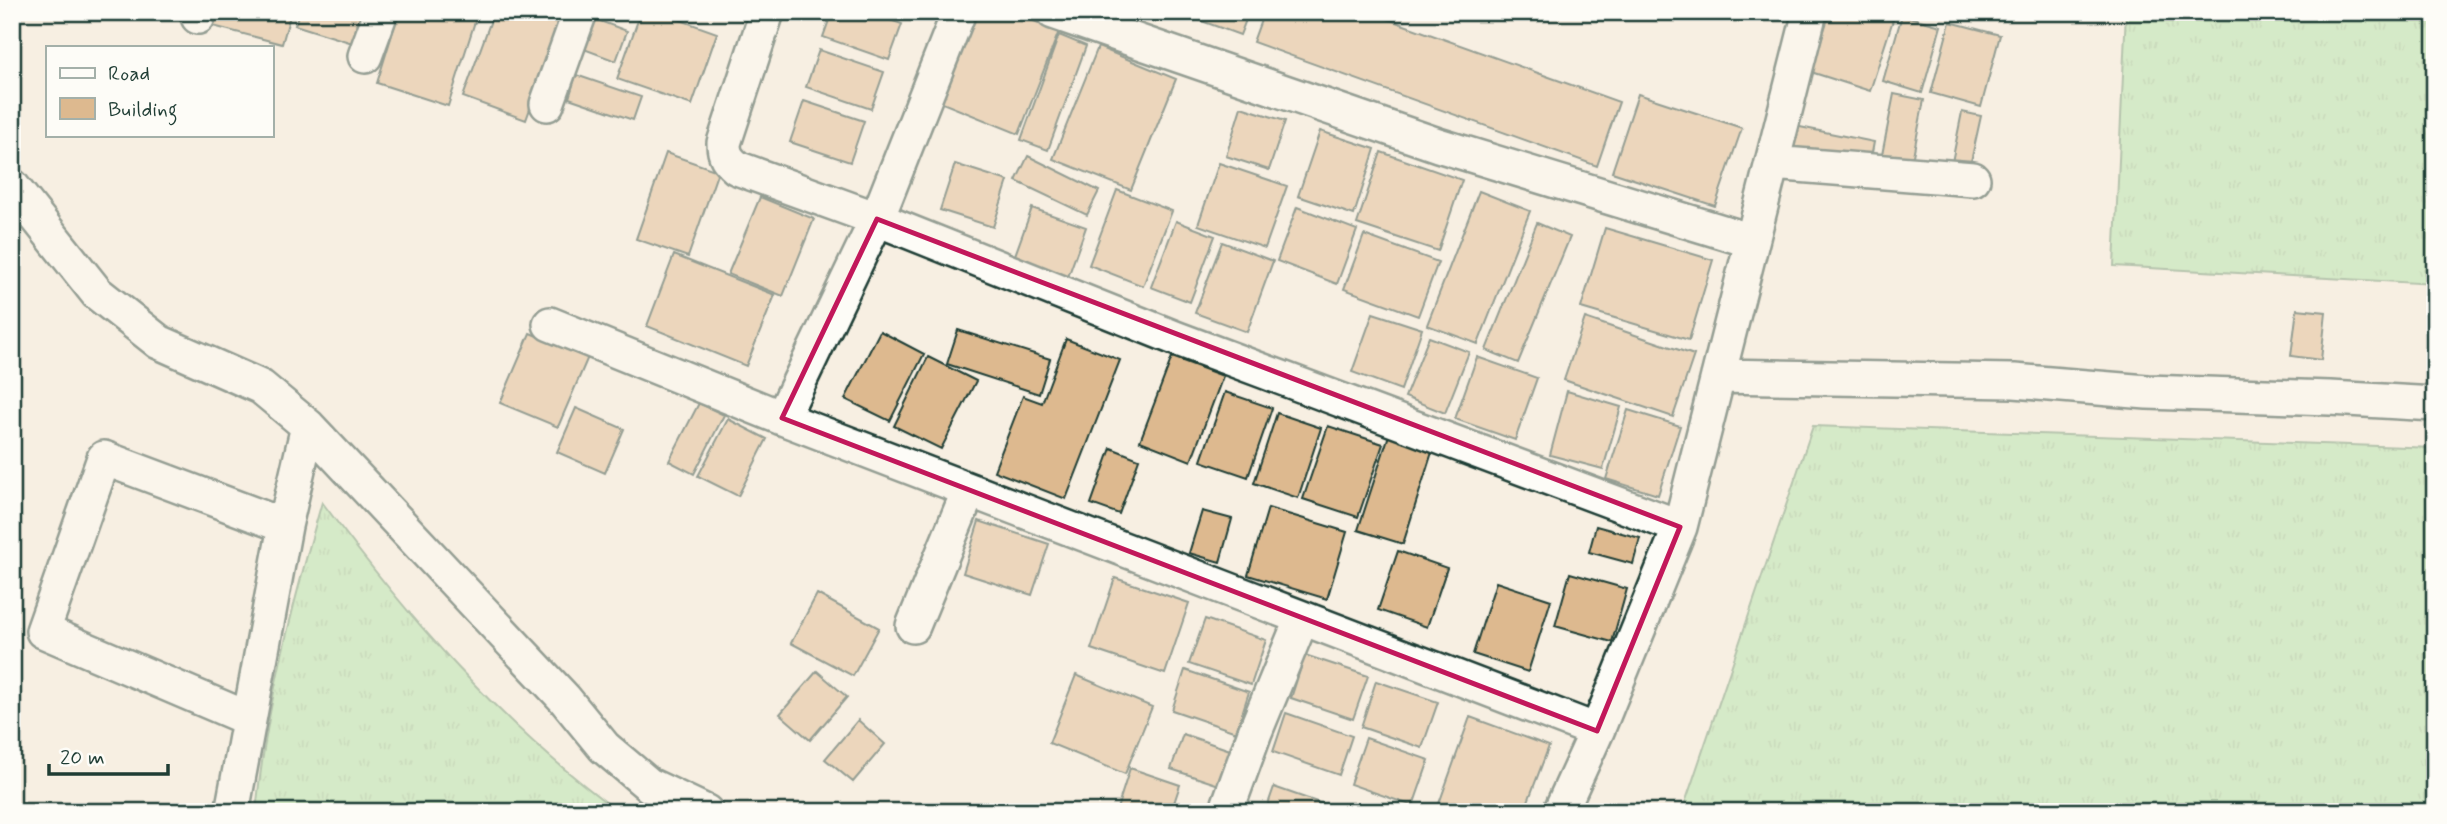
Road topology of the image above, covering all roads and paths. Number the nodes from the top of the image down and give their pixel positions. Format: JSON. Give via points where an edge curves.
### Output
{"nodes":[{"id":1,"x":381,"y":12,"type":"edge"},
{"id":2,"x":580,"y":12,"type":"edge"},
{"id":3,"x":767,"y":12,"type":"edge"},
{"id":4,"x":959,"y":12,"type":"edge"},
{"id":5,"x":1810,"y":12,"type":"edge"},
{"id":6,"x":1066,"y":14,"type":"edge"},
{"id":7,"x":365,"y":56,"type":"dead end"},
{"id":8,"x":547,"y":104,"type":"dead end"},
{"id":9,"x":1772,"y":163,"type":"junction"},
{"id":10,"x":1973,"y":179,"type":"dead end"},
{"id":11,"x":12,"y":186,"type":"edge"},
{"id":12,"x":877,"y":219,"type":"junction"},
{"id":13,"x":1752,"y":241,"type":"junction"},
{"id":14,"x":550,"y":324,"type":"dead end"},
{"id":15,"x":1718,"y":376,"type":"junction"},
{"id":16,"x":2435,"y":404,"type":"edge"},
{"id":17,"x":782,"y":418,"type":"junction"},
{"id":18,"x":308,"y":426,"type":"junction"},
{"id":19,"x":969,"y":490,"type":"junction"},
{"id":20,"x":285,"y":526,"type":"junction"},
{"id":21,"x":1680,"y":527,"type":"junction"},
{"id":22,"x":1302,"y":618,"type":"junction"},
{"id":23,"x":913,"y":626,"type":"dead end"},
{"id":24,"x":249,"y":719,"type":"junction"},
{"id":25,"x":1597,"y":731,"type":"junction"},
{"id":26,"x":232,"y":812,"type":"edge"},
{"id":27,"x":706,"y":812,"type":"edge"},
{"id":28,"x":1226,"y":812,"type":"edge"},
{"id":29,"x":1560,"y":812,"type":"edge"}],
"edges":[{"from":1,"to":7,"type":"street"},
{"from":2,"to":8,"type":"street"},
{"from":3,"to":12,"type":"street","via":[[724,144],[728,161]]},
{"from":4,"to":12,"type":"street"},
{"from":5,"to":9,"type":"street"},
{"from":6,"to":13,"type":"street","via":[[1438,145]]},
{"from":9,"to":10,"type":"street"},
{"from":9,"to":13,"type":"street"},
{"from":11,"to":18,"type":"street","via":[[97,293],[159,341],[261,387]]},
{"from":12,"to":17,"type":"street"},
{"from":12,"to":21,"type":"street","via":[[1175,338]]},
{"from":13,"to":15,"type":"street"},
{"from":14,"to":17,"type":"street"},
{"from":15,"to":16,"type":"street","via":[[2014,381],[2147,392]]},
{"from":15,"to":21,"type":"street"},
{"from":17,"to":19,"type":"street"},
{"from":18,"to":20,"type":"street"},
{"from":18,"to":27,"type":"street","via":[[564,698],[604,747],[649,785]]},
{"from":19,"to":22,"type":"street"},
{"from":19,"to":23,"type":"street"},
{"from":20,"to":24,"type":"street"},
{"from":20,"to":24,"type":"street","via":[[104,457],[43,632]]},
{"from":21,"to":25,"type":"street"},
{"from":22,"to":25,"type":"street"},
{"from":22,"to":28,"type":"street"},
{"from":24,"to":26,"type":"street"},
{"from":25,"to":29,"type":"street"}]}
